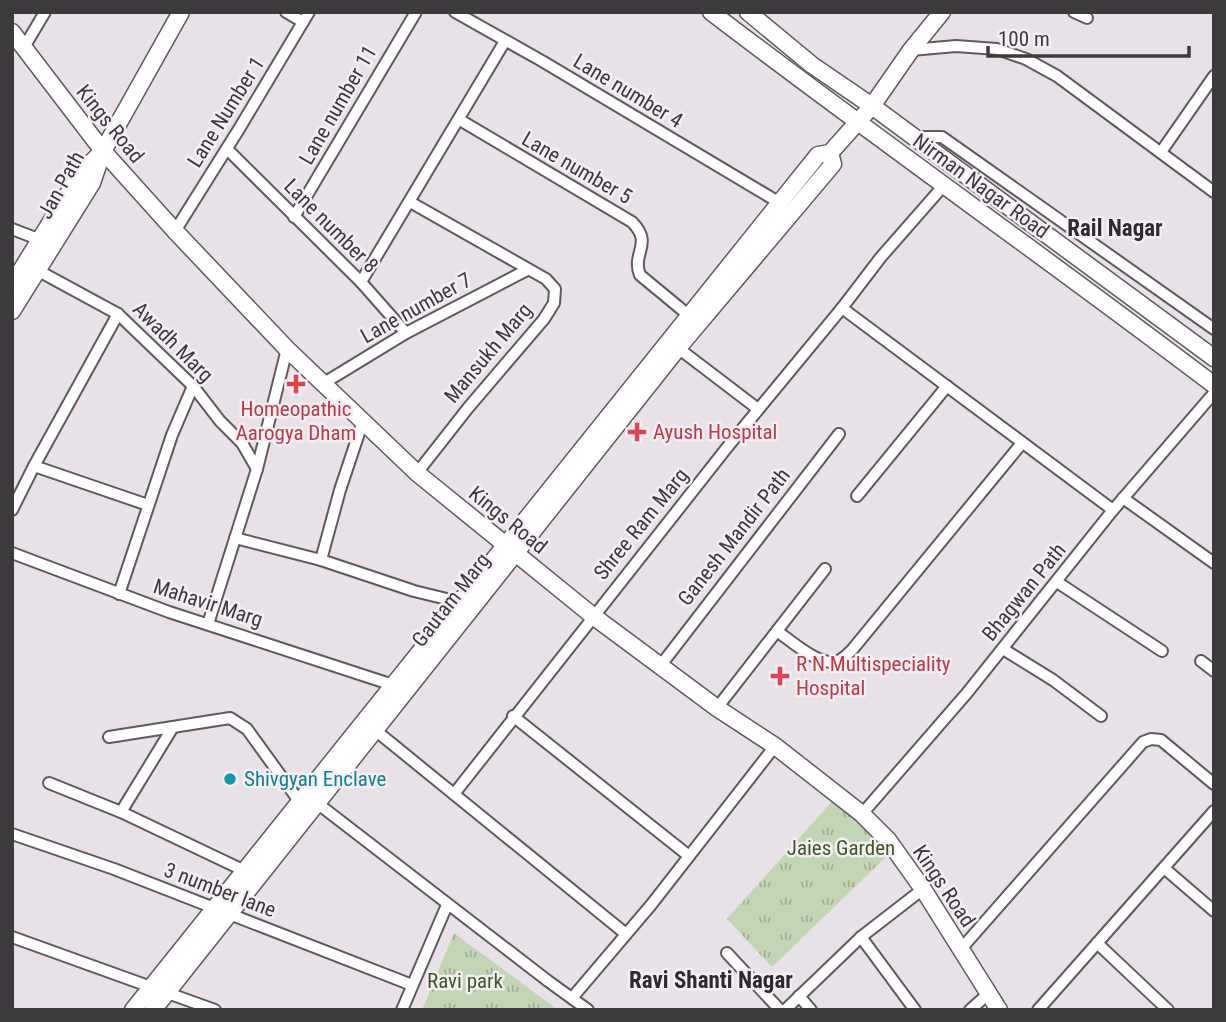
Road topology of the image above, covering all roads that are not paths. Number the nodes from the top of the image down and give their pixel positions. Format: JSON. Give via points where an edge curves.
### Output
{"nodes":[{"id":1,"x":44,"y":12,"type":"edge"},
{"id":2,"x":181,"y":12,"type":"edge"},
{"id":3,"x":286,"y":12,"type":"edge"},
{"id":4,"x":416,"y":12,"type":"edge"},
{"id":5,"x":455,"y":12,"type":"edge"},
{"id":6,"x":711,"y":12,"type":"edge"},
{"id":7,"x":748,"y":12,"type":"edge"},
{"id":8,"x":1074,"y":12,"type":"edge"},
{"id":9,"x":935,"y":14,"type":"edge"},
{"id":10,"x":306,"y":17,"type":"edge"},
{"id":11,"x":1087,"y":18,"type":"dead end"},
{"id":12,"x":12,"y":32,"type":"edge"},
{"id":13,"x":505,"y":41,"type":"junction"},
{"id":14,"x":23,"y":49,"type":"junction"},
{"id":15,"x":911,"y":50,"type":"junction"},
{"id":16,"x":1214,"y":76,"type":"edge"},
{"id":17,"x":872,"y":106,"type":"junction"},
{"id":18,"x":460,"y":120,"type":"junction"},
{"id":19,"x":857,"y":123,"type":"junction"},
{"id":20,"x":914,"y":137,"type":"junction"},
{"id":21,"x":227,"y":149,"type":"junction"},
{"id":22,"x":103,"y":151,"type":"junction"},
{"id":23,"x":1161,"y":152,"type":"junction"},
{"id":24,"x":830,"y":153,"type":"junction"},
{"id":25,"x":945,"y":184,"type":"junction"},
{"id":26,"x":1016,"y":190,"type":"junction"},
{"id":27,"x":1214,"y":192,"type":"edge"},
{"id":28,"x":410,"y":202,"type":"junction"},
{"id":29,"x":780,"y":203,"type":"junction"},
{"id":30,"x":1007,"y":205,"type":"junction"},
{"id":31,"x":294,"y":217,"type":"junction"},
{"id":32,"x":12,"y":229,"type":"edge"},
{"id":33,"x":175,"y":231,"type":"junction"},
{"id":34,"x":45,"y":242,"type":"junction"},
{"id":35,"x":1096,"y":246,"type":"junction"},
{"id":36,"x":1085,"y":261,"type":"junction"},
{"id":37,"x":37,"y":270,"type":"junction"},
{"id":38,"x":527,"y":270,"type":"junction"},
{"id":39,"x":1143,"y":279,"type":"junction"},
{"id":40,"x":361,"y":282,"type":"junction"},
{"id":41,"x":12,"y":285,"type":"edge"},
{"id":42,"x":1132,"y":296,"type":"junction"},
{"id":43,"x":842,"y":309,"type":"junction"},
{"id":44,"x":12,"y":311,"type":"edge"},
{"id":45,"x":118,"y":314,"type":"junction"},
{"id":46,"x":694,"y":320,"type":"junction"},
{"id":47,"x":1214,"y":329,"type":"edge"},
{"id":48,"x":406,"y":333,"type":"junction"},
{"id":49,"x":678,"y":348,"type":"junction"},
{"id":50,"x":287,"y":349,"type":"junction"},
{"id":51,"x":1214,"y":358,"type":"edge"},
{"id":52,"x":1212,"y":382,"type":"edge"},
{"id":53,"x":324,"y":383,"type":"junction"},
{"id":54,"x":193,"y":386,"type":"junction"},
{"id":55,"x":947,"y":386,"type":"junction"},
{"id":56,"x":758,"y":409,"type":"junction"},
{"id":57,"x":363,"y":421,"type":"junction"},
{"id":58,"x":839,"y":434,"type":"dead end"},
{"id":59,"x":1022,"y":443,"type":"junction"},
{"id":60,"x":34,"y":466,"type":"junction"},
{"id":61,"x":257,"y":469,"type":"junction"},
{"id":62,"x":417,"y":472,"type":"junction"},
{"id":63,"x":857,"y":496,"type":"dead end"},
{"id":64,"x":1123,"y":498,"type":"junction"},
{"id":65,"x":148,"y":505,"type":"junction"},
{"id":66,"x":12,"y":510,"type":"edge"},
{"id":67,"x":1113,"y":510,"type":"junction"},
{"id":68,"x":235,"y":538,"type":"junction"},
{"id":69,"x":510,"y":550,"type":"junction"},
{"id":70,"x":12,"y":553,"type":"edge"},
{"id":71,"x":321,"y":560,"type":"junction"},
{"id":72,"x":1214,"y":563,"type":"edge"},
{"id":73,"x":825,"y":569,"type":"dead end"},
{"id":74,"x":1057,"y":582,"type":"junction"},
{"id":75,"x":119,"y":594,"type":"junction"},
{"id":76,"x":459,"y":602,"type":"junction"},
{"id":77,"x":593,"y":616,"type":"junction"},
{"id":78,"x":208,"y":624,"type":"junction"},
{"id":79,"x":777,"y":631,"type":"junction"},
{"id":80,"x":1003,"y":649,"type":"junction"},
{"id":81,"x":1162,"y":650,"type":"dead end"},
{"id":82,"x":1201,"y":661,"type":"dead end"},
{"id":83,"x":661,"y":665,"type":"junction"},
{"id":84,"x":1214,"y":671,"type":"edge"},
{"id":85,"x":393,"y":685,"type":"junction"},
{"id":86,"x":717,"y":708,"type":"junction"},
{"id":87,"x":513,"y":716,"type":"junction"},
{"id":88,"x":1101,"y":716,"type":"dead end"},
{"id":89,"x":173,"y":727,"type":"junction"},
{"id":90,"x":375,"y":730,"type":"junction"},
{"id":91,"x":109,"y":737,"type":"dead end"},
{"id":92,"x":775,"y":746,"type":"junction"},
{"id":93,"x":49,"y":783,"type":"dead end"},
{"id":94,"x":1214,"y":784,"type":"edge"},
{"id":95,"x":454,"y":794,"type":"junction"},
{"id":96,"x":299,"y":801,"type":"junction"},
{"id":97,"x":317,"y":803,"type":"junction"},
{"id":98,"x":1214,"y":811,"type":"edge"},
{"id":99,"x":121,"y":812,"type":"junction"},
{"id":100,"x":862,"y":814,"type":"junction"},
{"id":101,"x":12,"y":834,"type":"edge"},
{"id":102,"x":689,"y":856,"type":"junction"},
{"id":103,"x":1164,"y":868,"type":"junction"},
{"id":104,"x":245,"y":871,"type":"junction"},
{"id":105,"x":923,"y":889,"type":"junction"},
{"id":106,"x":447,"y":905,"type":"junction"},
{"id":107,"x":1214,"y":911,"type":"edge"},
{"id":108,"x":221,"y":912,"type":"junction"},
{"id":109,"x":626,"y":934,"type":"junction"},
{"id":110,"x":12,"y":937,"type":"edge"},
{"id":111,"x":861,"y":937,"type":"junction"},
{"id":112,"x":1097,"y":943,"type":"junction"},
{"id":113,"x":961,"y":949,"type":"junction"},
{"id":114,"x":727,"y":953,"type":"dead end"},
{"id":115,"x":412,"y":985,"type":"junction"},
{"id":116,"x":160,"y":989,"type":"junction"},
{"id":117,"x":988,"y":994,"type":"junction"},
{"id":118,"x":799,"y":996,"type":"junction"},
{"id":119,"x":572,"y":998,"type":"junction"},
{"id":120,"x":133,"y":1010,"type":"edge"},
{"id":121,"x":153,"y":1010,"type":"edge"},
{"id":122,"x":215,"y":1010,"type":"edge"},
{"id":123,"x":402,"y":1010,"type":"edge"},
{"id":124,"x":588,"y":1010,"type":"edge"},
{"id":125,"x":783,"y":1010,"type":"edge"},
{"id":126,"x":811,"y":1010,"type":"edge"},
{"id":127,"x":915,"y":1010,"type":"edge"},
{"id":128,"x":971,"y":1010,"type":"edge"},
{"id":129,"x":999,"y":1010,"type":"edge"},
{"id":130,"x":1038,"y":1010,"type":"edge"},
{"id":131,"x":1168,"y":1010,"type":"edge"}],
"edges":[{"from":1,"to":14,"type":"street"},
{"from":2,"to":22,"type":"street","name":"Jan Path"},
{"from":3,"to":10,"type":"street"},
{"from":4,"to":31,"type":"street","name":"Lane number 11"},
{"from":5,"to":13,"type":"street","name":"Lane number 4"},
{"from":6,"to":19,"type":"street","name":"Nirman Nagar Road"},
{"from":7,"to":17,"type":"street","name":"Nirman Nagar Road","via":[[812,65]]},
{"from":8,"to":11,"type":"street"},
{"from":9,"to":15,"type":"street"},
{"from":10,"to":21,"type":"street","name":"Lane Number 1"},
{"from":12,"to":14,"type":"street","name":"Kings Road"},
{"from":13,"to":18,"type":"street"},
{"from":13,"to":29,"type":"street","name":"Lane number 4"},
{"from":14,"to":22,"type":"street","name":"Kings Road"},
{"from":15,"to":17,"type":"street"},
{"from":15,"to":23,"type":"street","via":[[997,49],[1026,59],[1057,76]]},
{"from":16,"to":23,"type":"street"},
{"from":17,"to":19,"type":"street"},
{"from":17,"to":20,"type":"street","name":"Nirman Nagar Road"},
{"from":18,"to":28,"type":"street"},
{"from":18,"to":46,"type":"street","name":"Lane number 5","via":[[632,222],[644,241],[637,267],[640,275]]},
{"from":19,"to":24,"type":"street"},
{"from":19,"to":25,"type":"street","name":"Nirman Nagar Road"},
{"from":20,"to":26,"type":"street","via":[[942,137]]},
{"from":20,"to":30,"type":"street","name":"Nirman Nagar Road"},
{"from":21,"to":31,"type":"street","name":"Lane number 8"},
{"from":21,"to":33,"type":"street","name":"Lane Number 1"},
{"from":22,"to":33,"type":"street","name":"Kings Road"},
{"from":22,"to":34,"type":"street","name":"Jan Path","via":[[81,173]]},
{"from":23,"to":27,"type":"street"},
{"from":24,"to":29,"type":"street","via":[[818,155]]},
{"from":24,"to":46,"type":"street","name":"Gautam Marg","via":[[833,164]]},
{"from":25,"to":43,"type":"street","name":"Shree Ram Marg"},
{"from":25,"to":52,"type":"street","name":"Nirman Nagar Road"},
{"from":26,"to":30,"type":"street"},
{"from":26,"to":35,"type":"street"},
{"from":28,"to":38,"type":"street","name":"Mansukh Marg"},
{"from":28,"to":40,"type":"street"},
{"from":29,"to":46,"type":"street"},
{"from":30,"to":36,"type":"street","name":"Nirman Nagar Road"},
{"from":31,"to":40,"type":"street","name":"Lane number 8"},
{"from":32,"to":34,"type":"street"},
{"from":33,"to":50,"type":"street","name":"Kings Road"},
{"from":34,"to":37,"type":"street","name":"Jan Path"},
{"from":34,"to":41,"type":"street","name":"Jan Path"},
{"from":35,"to":36,"type":"street"},
{"from":35,"to":39,"type":"street"},
{"from":36,"to":42,"type":"street","name":"Nirman Nagar Road"},
{"from":37,"to":44,"type":"street","name":"Jan Path"},
{"from":37,"to":45,"type":"street","name":"Awadh Marg"},
{"from":38,"to":48,"type":"street","name":"Lane number 7"},
{"from":38,"to":62,"type":"street","name":"Mansukh Marg","via":[[555,289],[554,303]]},
{"from":39,"to":42,"type":"street"},
{"from":39,"to":47,"type":"street"},
{"from":40,"to":48,"type":"street","name":"Lane number 8"},
{"from":42,"to":51,"type":"street","name":"Nirman Nagar Road"},
{"from":43,"to":55,"type":"street"},
{"from":43,"to":56,"type":"street","name":"Shree Ram Marg"},
{"from":45,"to":54,"type":"street","name":"Awadh Marg"},
{"from":45,"to":60,"type":"street"},
{"from":46,"to":49,"type":"street","name":"Gautam Marg"},
{"from":46,"to":69,"type":"street"},
{"from":48,"to":53,"type":"street","name":"Lane number 7"},
{"from":49,"to":56,"type":"street"},
{"from":49,"to":69,"type":"street","name":"Gautam Marg"},
{"from":50,"to":53,"type":"street","name":"Kings Road"},
{"from":50,"to":61,"type":"street"},
{"from":52,"to":64,"type":"street","name":"Bhagwan Path"},
{"from":53,"to":57,"type":"street","name":"Kings Road"},
{"from":54,"to":61,"type":"street","name":"Awadh Marg","via":[[242,443]]},
{"from":54,"to":65,"type":"street"},
{"from":55,"to":59,"type":"street"},
{"from":55,"to":63,"type":"street"},
{"from":56,"to":77,"type":"street","name":"Shree Ram Marg"},
{"from":57,"to":62,"type":"street","name":"Kings Road"},
{"from":57,"to":71,"type":"street"},
{"from":58,"to":83,"type":"street","name":"Ganesh Mandir Path"},
{"from":59,"to":67,"type":"street"},
{"from":59,"to":79,"type":"street","via":[[840,660],[828,663]]},
{"from":60,"to":65,"type":"street"},
{"from":60,"to":66,"type":"street"},
{"from":61,"to":68,"type":"street"},
{"from":62,"to":69,"type":"street","name":"Kings Road"},
{"from":64,"to":67,"type":"street","name":"Bhagwan Path"},
{"from":64,"to":72,"type":"street"},
{"from":65,"to":75,"type":"street"},
{"from":67,"to":74,"type":"street","name":"Bhagwan Path"},
{"from":68,"to":71,"type":"street"},
{"from":68,"to":78,"type":"street"},
{"from":69,"to":76,"type":"street"},
{"from":69,"to":77,"type":"street","name":"Kings Road"},
{"from":69,"to":90,"type":"street","name":"Gautam Marg"},
{"from":70,"to":75,"type":"street","name":"Mahavir Marg"},
{"from":71,"to":76,"type":"street"},
{"from":73,"to":79,"type":"street"},
{"from":74,"to":80,"type":"street","name":"Bhagwan Path"},
{"from":74,"to":81,"type":"street"},
{"from":75,"to":78,"type":"street","name":"Mahavir Marg"},
{"from":76,"to":85,"type":"street"},
{"from":77,"to":83,"type":"street","name":"Kings Road"},
{"from":77,"to":87,"type":"street","name":"Shree Ram Marg"},
{"from":78,"to":85,"type":"street","name":"Mahavir Marg"},
{"from":79,"to":86,"type":"street"},
{"from":80,"to":88,"type":"street"},
{"from":80,"to":100,"type":"street","name":"Bhagwan Path"},
{"from":82,"to":84,"type":"street"},
{"from":83,"to":86,"type":"street","name":"Kings Road"},
{"from":85,"to":96,"type":"street"},
{"from":86,"to":92,"type":"street","name":"Kings Road"},
{"from":87,"to":95,"type":"street","name":"Shree Ram Marg"},
{"from":87,"to":102,"type":"street"},
{"from":89,"to":91,"type":"street"},
{"from":89,"to":96,"type":"street","via":[[224,717],[243,724]]},
{"from":89,"to":99,"type":"street"},
{"from":90,"to":95,"type":"street"},
{"from":90,"to":97,"type":"street","name":"Gautam Marg"},
{"from":92,"to":100,"type":"street","name":"Kings Road"},
{"from":92,"to":102,"type":"street"},
{"from":93,"to":99,"type":"street"},
{"from":94,"to":113,"type":"street","via":[[1161,740],[1143,742]]},
{"from":95,"to":109,"type":"street"},
{"from":96,"to":104,"type":"street"},
{"from":97,"to":106,"type":"street"},
{"from":97,"to":108,"type":"street","name":"Gautam Marg"},
{"from":98,"to":103,"type":"street"},
{"from":99,"to":104,"type":"street"},
{"from":100,"to":105,"type":"street","name":"Kings Road","via":[[888,840]]},
{"from":101,"to":108,"type":"street","name":"3 number lane"},
{"from":102,"to":109,"type":"street"},
{"from":103,"to":107,"type":"street"},
{"from":103,"to":112,"type":"street"},
{"from":104,"to":108,"type":"street"},
{"from":105,"to":111,"type":"street"},
{"from":105,"to":113,"type":"street","name":"Kings Road"},
{"from":106,"to":115,"type":"street"},
{"from":106,"to":119,"type":"street"},
{"from":108,"to":115,"type":"street","name":"3 number lane"},
{"from":108,"to":116,"type":"street","name":"Gautam Marg"},
{"from":109,"to":119,"type":"street"},
{"from":110,"to":116,"type":"street"},
{"from":111,"to":118,"type":"street"},
{"from":111,"to":127,"type":"street"},
{"from":112,"to":130,"type":"street"},
{"from":112,"to":131,"type":"street"},
{"from":113,"to":117,"type":"street","name":"Kings Road"},
{"from":114,"to":125,"type":"street"},
{"from":115,"to":123,"type":"street"},
{"from":116,"to":120,"type":"street"},
{"from":116,"to":121,"type":"street","name":"Gautam Marg"},
{"from":116,"to":122,"type":"street"},
{"from":117,"to":128,"type":"street"},
{"from":117,"to":129,"type":"street","name":"Kings Road"},
{"from":118,"to":125,"type":"street"},
{"from":118,"to":126,"type":"street"},
{"from":119,"to":124,"type":"street"}]}
